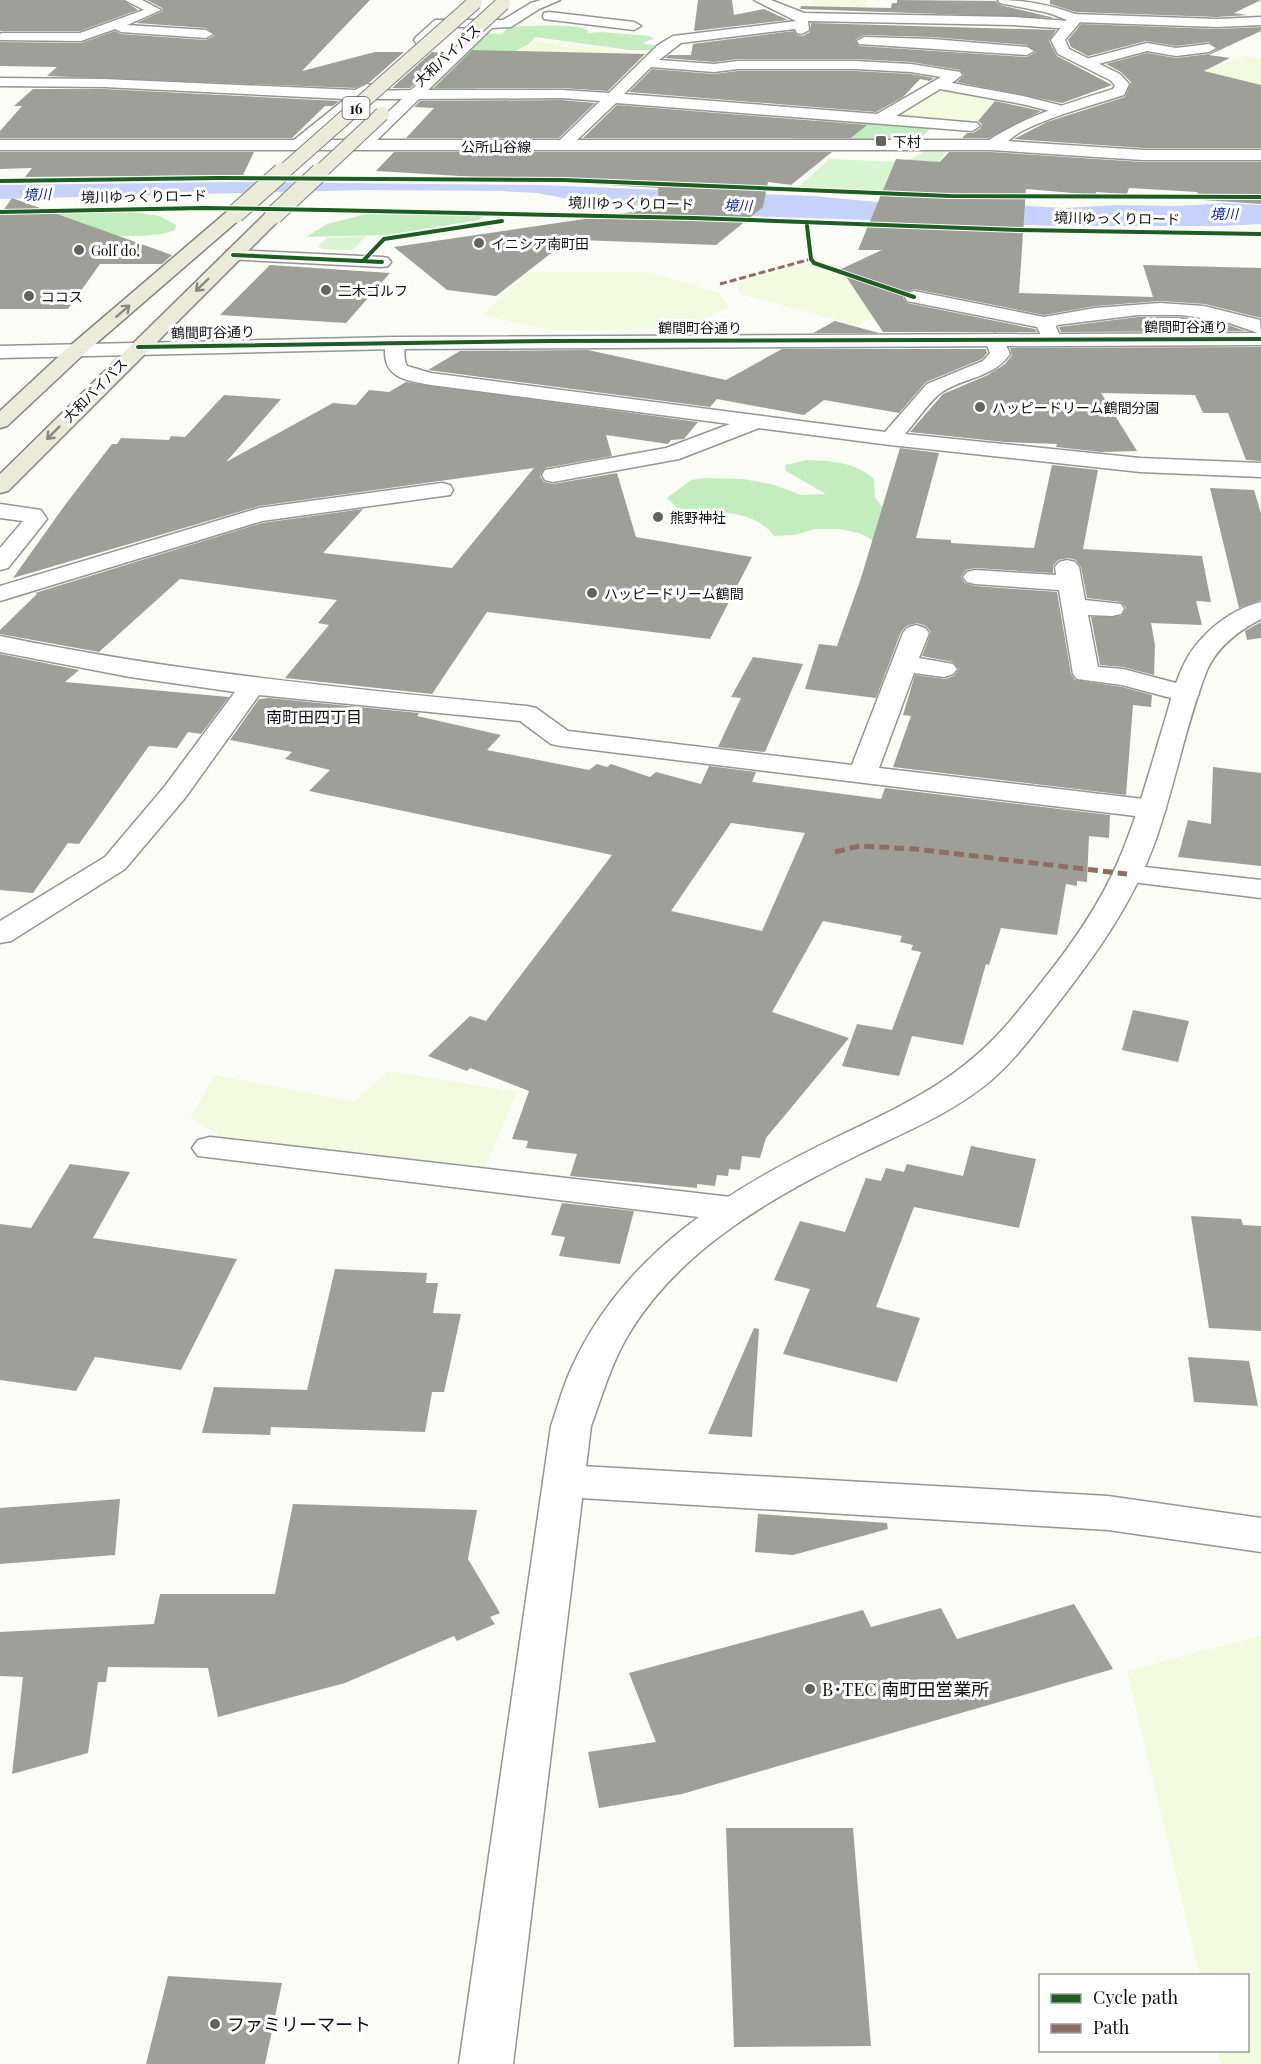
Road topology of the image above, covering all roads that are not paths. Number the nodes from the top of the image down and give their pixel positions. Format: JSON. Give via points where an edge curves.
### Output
{"nodes":[{"id":1,"x":131,"y":0,"type":"edge"},
{"id":2,"x":554,"y":0,"type":"edge"},
{"id":3,"x":760,"y":0,"type":"edge"},
{"id":4,"x":1004,"y":0,"type":"edge"},
{"id":5,"x":476,"y":1,"type":"edge"},
{"id":6,"x":504,"y":2,"type":"edge"},
{"id":7,"x":619,"y":9,"type":"dead end"},
{"id":8,"x":549,"y":16,"type":"dead end"},
{"id":9,"x":594,"y":21,"type":"junction"},
{"id":10,"x":801,"y":21,"type":"junction"},
{"id":11,"x":1072,"y":21,"type":"junction"},
{"id":12,"x":1260,"y":22,"type":"edge"},
{"id":13,"x":487,"y":25,"type":"junction"},
{"id":14,"x":634,"y":26,"type":"dead end"},
{"id":15,"x":108,"y":27,"type":"junction"},
{"id":16,"x":206,"y":34,"type":"dead end"},
{"id":17,"x":2,"y":37,"type":"dead end"},
{"id":18,"x":48,"y":37,"type":"junction"},
{"id":19,"x":851,"y":40,"type":"dead end"},
{"id":20,"x":1042,"y":47,"type":"junction"},
{"id":21,"x":1209,"y":48,"type":"dead end"},
{"id":22,"x":649,"y":63,"type":"junction"},
{"id":23,"x":1087,"y":63,"type":"junction"},
{"id":24,"x":804,"y":65,"type":"junction"},
{"id":25,"x":955,"y":75,"type":"junction"},
{"id":26,"x":785,"y":80,"type":"dead end"},
{"id":27,"x":0,"y":82,"type":"edge"},
{"id":28,"x":19,"y":82,"type":"junction"},
{"id":29,"x":940,"y":86,"type":"junction"},
{"id":30,"x":417,"y":93,"type":"junction"},
{"id":31,"x":766,"y":94,"type":"dead end"},
{"id":32,"x":359,"y":95,"type":"junction"},
{"id":33,"x":612,"y":97,"type":"junction"},
{"id":34,"x":6,"y":100,"type":"dead end"},
{"id":35,"x":746,"y":108,"type":"junction"},
{"id":36,"x":1062,"y":110,"type":"junction"},
{"id":37,"x":879,"y":119,"type":"junction"},
{"id":38,"x":730,"y":121,"type":"dead end"},
{"id":39,"x":1016,"y":129,"type":"junction"},
{"id":40,"x":715,"y":133,"type":"dead end"},
{"id":41,"x":0,"y":145,"type":"edge"},
{"id":42,"x":298,"y":145,"type":"junction"},
{"id":43,"x":363,"y":145,"type":"junction"},
{"id":44,"x":563,"y":146,"type":"junction"},
{"id":45,"x":699,"y":146,"type":"junction"},
{"id":46,"x":991,"y":146,"type":"junction"},
{"id":47,"x":1261,"y":155,"type":"edge"},
{"id":48,"x":233,"y":255,"type":"junction"},
{"id":49,"x":372,"y":258,"type":"dead end"},
{"id":50,"x":914,"y":297,"type":"dead end"},
{"id":51,"x":1261,"y":328,"type":"edge"},
{"id":52,"x":1050,"y":331,"type":"junction"},
{"id":53,"x":1261,"y":339,"type":"edge"},
{"id":54,"x":995,"y":340,"type":"junction"},
{"id":55,"x":395,"y":343,"type":"junction"},
{"id":56,"x":138,"y":347,"type":"junction"},
{"id":57,"x":78,"y":349,"type":"junction"},
{"id":58,"x":0,"y":352,"type":"edge"},
{"id":59,"x":0,"y":422,"type":"edge"},
{"id":60,"x":756,"y":422,"type":"junction"},
{"id":61,"x":890,"y":439,"type":"junction"},
{"id":62,"x":1261,"y":470,"type":"edge"},
{"id":63,"x":553,"y":475,"type":"dead end"},
{"id":64,"x":0,"y":486,"type":"edge"},
{"id":65,"x":442,"y":490,"type":"dead end"},
{"id":66,"x":0,"y":511,"type":"edge"},
{"id":67,"x":0,"y":563,"type":"edge"},
{"id":68,"x":975,"y":577,"type":"dead end"},
{"id":69,"x":1070,"y":586,"type":"junction"},
{"id":70,"x":0,"y":594,"type":"edge"},
{"id":71,"x":1112,"y":609,"type":"dead end"},
{"id":72,"x":1261,"y":609,"type":"edge"},
{"id":73,"x":916,"y":633,"type":"dead end"},
{"id":74,"x":0,"y":644,"type":"edge"},
{"id":75,"x":904,"y":664,"type":"junction"},
{"id":76,"x":944,"y":669,"type":"dead end"},
{"id":77,"x":251,"y":688,"type":"junction"},
{"id":78,"x":1186,"y":694,"type":"junction"},
{"id":79,"x":862,"y":775,"type":"junction"},
{"id":80,"x":1152,"y":810,"type":"junction"},
{"id":81,"x":1127,"y":874,"type":"junction"},
{"id":82,"x":1261,"y":889,"type":"edge"},
{"id":83,"x":0,"y":934,"type":"edge"},
{"id":84,"x":210,"y":1148,"type":"dead end"},
{"id":85,"x":731,"y":1209,"type":"junction"},
{"id":86,"x":564,"y":1481,"type":"junction"},
{"id":87,"x":1261,"y":1535,"type":"edge"},
{"id":88,"x":486,"y":2064,"type":"edge"}],
"edges":[{"from":1,"to":15,"type":"street","via":[[155,10]]},
{"from":2,"to":13,"type":"street","via":[[535,6],[506,24]]},
{"from":3,"to":10,"type":"street"},
{"from":4,"to":11,"type":"street","via":[[1053,10]]},
{"from":57,"to":5,"type":"highway","name":"大和バイパス","number":"16","one_way":true,"bridge":true},
{"from":6,"to":48,"type":"highway","name":"大和バイパス","number":"16","bridge":true},
{"from":7,"to":9,"type":"street"},
{"from":8,"to":9,"type":"street"},
{"from":9,"to":14,"type":"street"},
{"from":10,"to":11,"type":"street"},
{"from":10,"to":22,"type":"street","via":[[678,39]]},
{"from":10,"to":24,"type":"street","via":[[814,56]]},
{"from":11,"to":12,"type":"street"},
{"from":11,"to":20,"type":"street","via":[[1058,40]]},
{"from":13,"to":30,"type":"street"},
{"from":13,"to":32,"type":"street","via":[[440,23]]},
{"from":15,"to":16,"type":"street"},
{"from":15,"to":18,"type":"street","via":[[81,37]]},
{"from":17,"to":18,"type":"street"},
{"from":18,"to":28,"type":"street"},
{"from":19,"to":20,"type":"street"},
{"from":20,"to":23,"type":"street","via":[[1063,51]]},
{"from":20,"to":25,"type":"street","via":[[976,64]]},
{"from":21,"to":23,"type":"street","via":[[1176,52],[1148,47]]},
{"from":22,"to":24,"type":"street","via":[[714,68]]},
{"from":22,"to":33,"type":"street"},
{"from":23,"to":36,"type":"street","via":[[1115,77],[1122,84],[1119,92]]},
{"from":24,"to":25,"type":"street","via":[[911,68]]},
{"from":24,"to":26,"type":"street"},
{"from":25,"to":29,"type":"street"},
{"from":27,"to":28,"type":"street"},
{"from":28,"to":32,"type":"street"},
{"from":28,"to":34,"type":"street"},
{"from":29,"to":36,"type":"street"},
{"from":29,"to":37,"type":"street"},
{"from":30,"to":32,"type":"street"},
{"from":30,"to":33,"type":"street"},
{"from":30,"to":43,"type":"street"},
{"from":31,"to":35,"type":"street"},
{"from":32,"to":42,"type":"street"},
{"from":33,"to":35,"type":"street"},
{"from":33,"to":44,"type":"street"},
{"from":35,"to":37,"type":"street"},
{"from":35,"to":38,"type":"street"},
{"from":36,"to":39,"type":"street"},
{"from":37,"to":39,"type":"street"},
{"from":39,"to":46,"type":"street"},
{"from":40,"to":45,"type":"street"},
{"from":41,"to":42,"type":"street","name":"公所山谷線"},
{"from":42,"to":43,"type":"street","name":"公所山谷線"},
{"from":43,"to":44,"type":"street","name":"公所山谷線"},
{"from":44,"to":45,"type":"street","name":"公所山谷線"},
{"from":45,"to":46,"type":"street","name":"公所山谷線"},
{"from":46,"to":47,"type":"street","name":"公所山谷線","via":[[1143,155]]},
{"from":48,"to":49,"type":"street"},
{"from":48,"to":56,"type":"highway","name":"大和バイパス","number":"16","one_way":true},
{"from":50,"to":52,"type":"street"},
{"from":51,"to":52,"type":"street","via":[[1230,317],[1180,309],[1139,308]]},
{"from":52,"to":53,"type":"street","name":"鶴間町谷通り"},
{"from":52,"to":54,"type":"street","name":"鶴間町谷通り"},
{"from":54,"to":55,"type":"street","name":"鶴間町谷通り"},
{"from":54,"to":61,"type":"street","via":[[1000,354],[990,365],[934,388]]},
{"from":55,"to":56,"type":"street","name":"鶴間町谷通り"},
{"from":55,"to":60,"type":"street","via":[[394,363],[412,375]]},
{"from":56,"to":57,"type":"street","name":"鶴間町谷通り"},
{"from":56,"to":64,"type":"highway","name":"大和バイパス","number":"16","one_way":true},
{"from":57,"to":58,"type":"street","name":"鶴間町谷通り"},
{"from":57,"to":59,"type":"highway","name":"大和バイパス","number":"16"},
{"from":60,"to":61,"type":"street"},
{"from":60,"to":63,"type":"street","via":[[671,454]]},
{"from":61,"to":62,"type":"street","via":[[1140,465]]},
{"from":65,"to":70,"type":"street","via":[[259,515]]},
{"from":66,"to":67,"type":"street","via":[[33,515],[36,519]]},
{"from":68,"to":69,"type":"street"},
{"from":69,"to":71,"type":"street"},
{"from":69,"to":78,"type":"street","via":[[1086,674],[1123,677]]},
{"from":72,"to":78,"type":"street","via":[[1220,634],[1199,660]]},
{"from":73,"to":75,"type":"street"},
{"from":74,"to":77,"type":"street"},
{"from":75,"to":76,"type":"street"},
{"from":75,"to":79,"type":"street"},
{"from":77,"to":79,"type":"street","via":[[527,714],[561,738]]},
{"from":77,"to":83,"type":"street","via":[[175,792],[115,863]]},
{"from":78,"to":80,"type":"street"},
{"from":79,"to":80,"type":"street"},
{"from":80,"to":81,"type":"street"},
{"from":81,"to":82,"type":"street"},
{"from":81,"to":85,"type":"street","via":[[1098,929],[1067,970],[1006,1044],[973,1077],[936,1102],[787,1175]]},
{"from":84,"to":85,"type":"street"},
{"from":85,"to":86,"type":"street","via":[[676,1252],[630,1302],[596,1358],[571,1426]]},
{"from":86,"to":87,"type":"street","via":[[1108,1513]]},
{"from":86,"to":88,"type":"street"}]}
